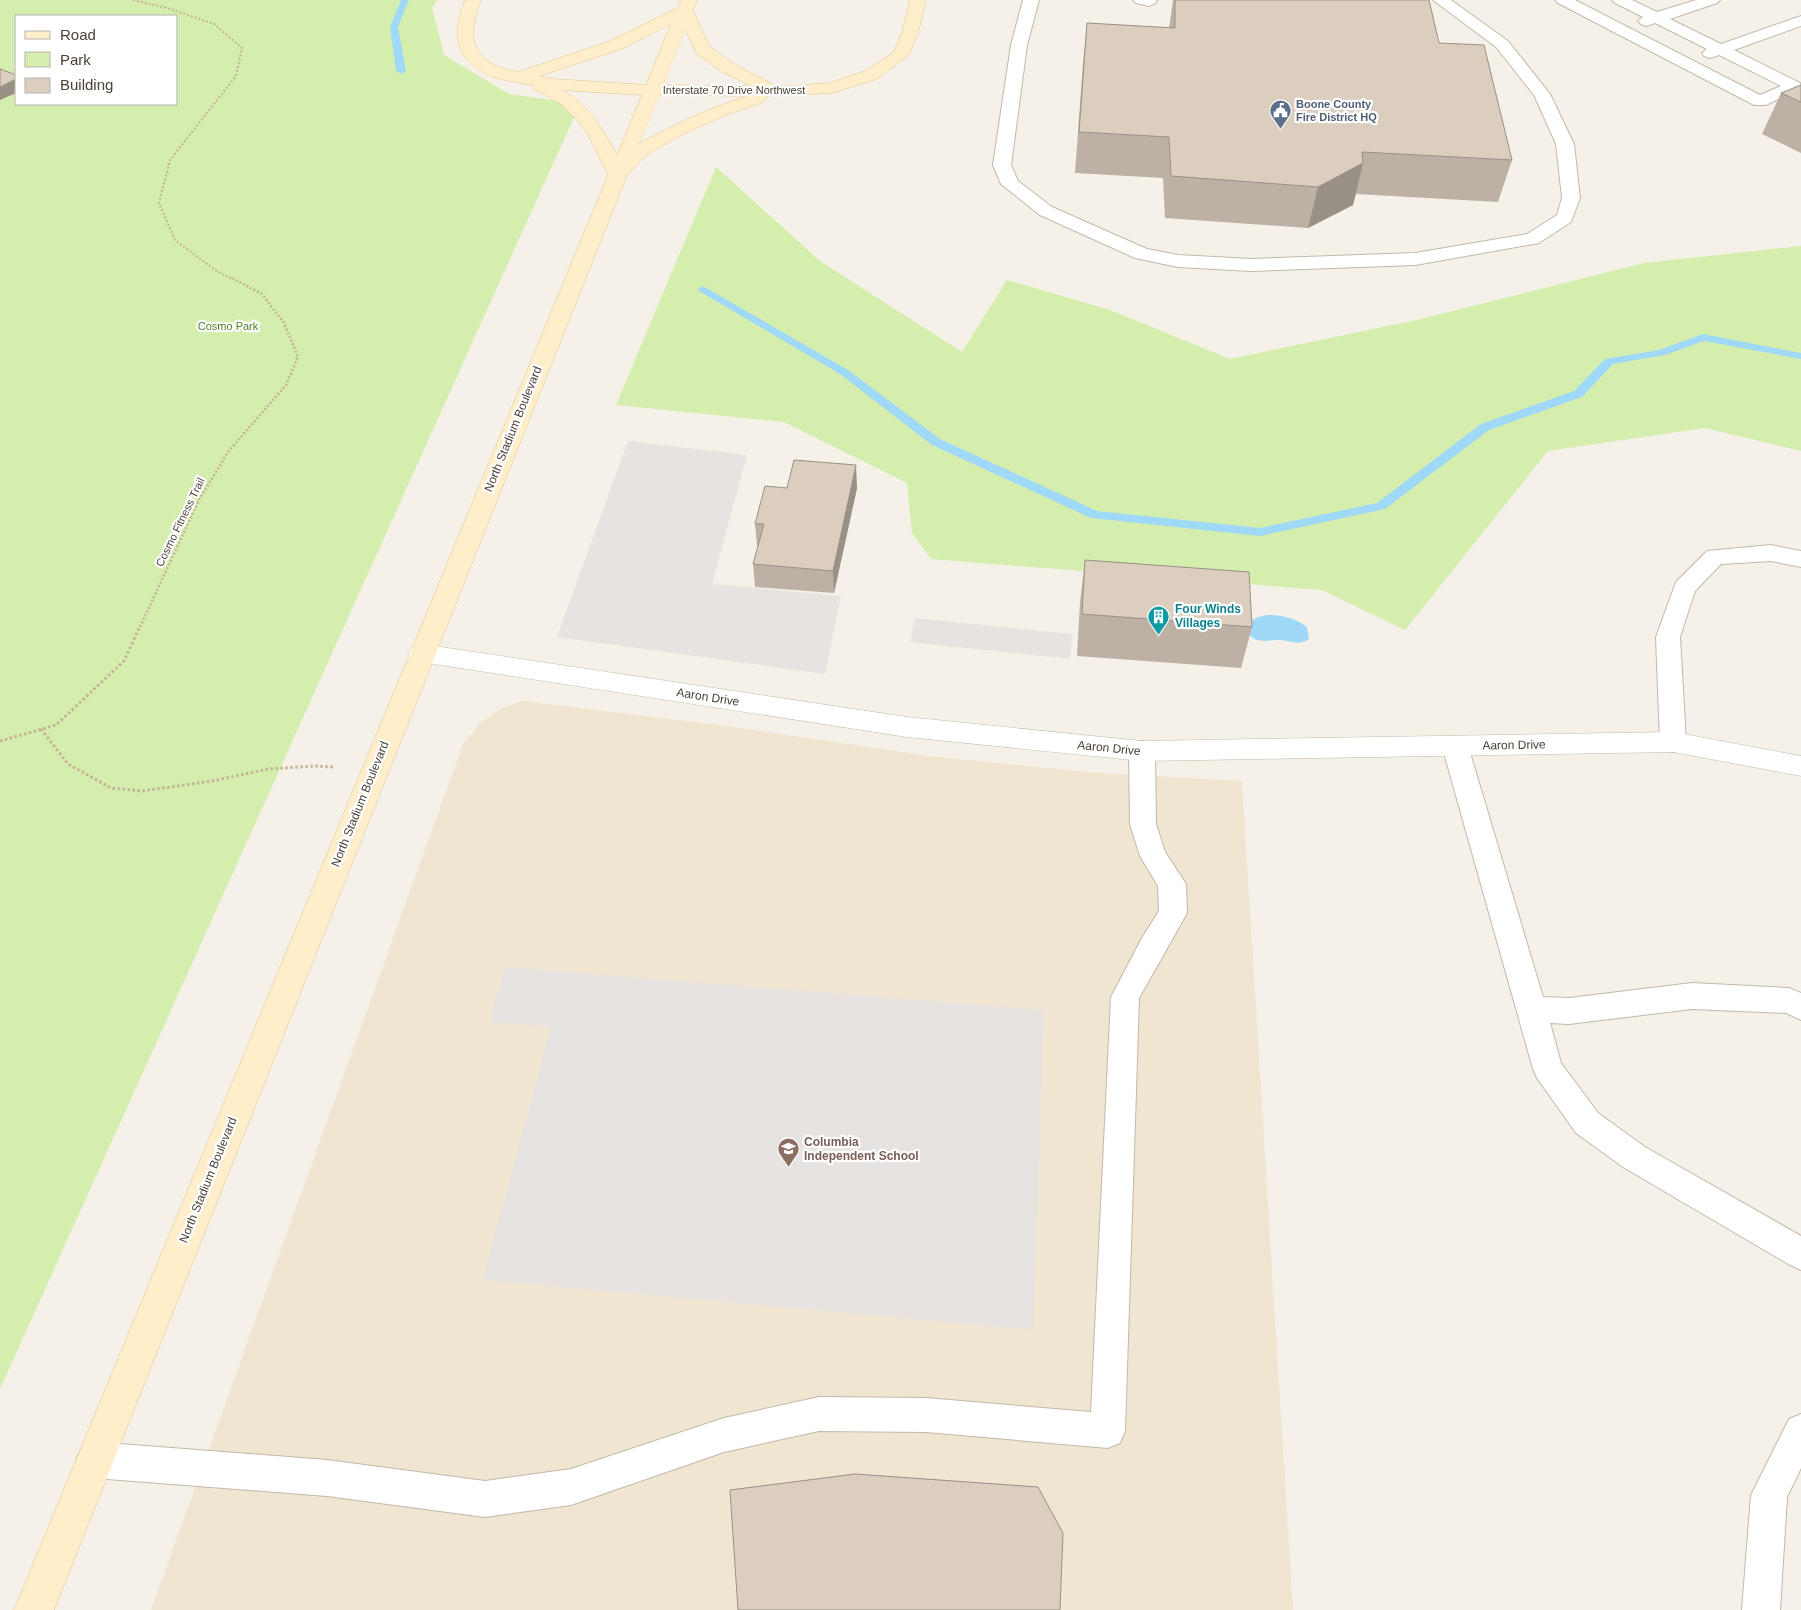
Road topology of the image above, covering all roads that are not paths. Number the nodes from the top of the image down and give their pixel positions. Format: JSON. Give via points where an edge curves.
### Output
{"nodes":[{"id":1,"x":473,"y":0,"type":"edge"},
{"id":2,"x":918,"y":0,"type":"edge"},
{"id":3,"x":1031,"y":0,"type":"edge"},
{"id":4,"x":1441,"y":0,"type":"edge"},
{"id":5,"x":1563,"y":0,"type":"edge"},
{"id":6,"x":1620,"y":0,"type":"edge"},
{"id":7,"x":1702,"y":1,"type":"edge"},
{"id":8,"x":687,"y":5,"type":"edge"},
{"id":9,"x":1440,"y":18,"type":"dead end"},
{"id":10,"x":1656,"y":18,"type":"junction"},
{"id":11,"x":1467,"y":19,"type":"junction"},
{"id":12,"x":1801,"y":20,"type":"edge"},
{"id":13,"x":1620,"y":29,"type":"junction"},
{"id":14,"x":1719,"y":49,"type":"junction"},
{"id":15,"x":1685,"y":62,"type":"junction"},
{"id":16,"x":524,"y":79,"type":"junction"},
{"id":17,"x":1797,"y":84,"type":"edge"},
{"id":18,"x":651,"y":90,"type":"junction"},
{"id":19,"x":776,"y":91,"type":"junction"},
{"id":20,"x":617,"y":174,"type":"junction"},
{"id":21,"x":1801,"y":559,"type":"edge"},
{"id":22,"x":422,"y":653,"type":"junction"},
{"id":23,"x":1673,"y":742,"type":"junction"},
{"id":24,"x":1454,"y":746,"type":"junction"},
{"id":25,"x":1142,"y":752,"type":"junction"},
{"id":26,"x":1801,"y":766,"type":"edge"},
{"id":27,"x":1801,"y":1007,"type":"edge"},
{"id":28,"x":1532,"y":1009,"type":"junction"},
{"id":29,"x":1801,"y":1254,"type":"edge"},
{"id":30,"x":1801,"y":1431,"type":"edge"},
{"id":31,"x":94,"y":1460,"type":"junction"},
{"id":32,"x":34,"y":1610,"type":"edge"},
{"id":33,"x":1761,"y":1610,"type":"edge"}],
"edges":[{"from":1,"to":16,"type":"main road","via":[[465,20],[464,35],[469,50],[475,59],[498,73]]},
{"from":2,"to":19,"type":"main road","name":"Interstate 70 Drive Northwest","via":[[900,56],[871,75],[832,88]]},
{"from":3,"to":11,"type":"lane","via":[[1019,45],[1002,165],[1010,184],[1046,211],[1142,254],[1178,262],[1250,265],[1415,259],[1532,239],[1565,218],[1570,198],[1565,144],[1542,94],[1502,44]]},
{"from":4,"to":11,"type":"lane"},
{"from":5,"to":13,"type":"lane"},
{"from":6,"to":10,"type":"lane"},
{"from":7,"to":10,"type":"lane"},
{"from":8,"to":16,"type":"main road","via":[[616,45]]},
{"from":8,"to":18,"type":"main road","name":"North Stadium Boulevard"},
{"from":8,"to":19,"type":"main road","via":[[703,50],[728,68]]},
{"from":9,"to":11,"type":"lane"},
{"from":10,"to":13,"type":"lane"},
{"from":10,"to":14,"type":"lane"},
{"from":12,"to":14,"type":"lane"},
{"from":13,"to":15,"type":"lane"},
{"from":14,"to":15,"type":"lane"},
{"from":14,"to":17,"type":"lane"},
{"from":15,"to":17,"type":"lane","via":[[1760,101]]},
{"from":16,"to":18,"type":"main road","name":"Interstate 70 Drive Northwest"},
{"from":16,"to":20,"type":"main road","via":[[567,100],[582,114],[598,136]]},
{"from":18,"to":19,"type":"main road","name":"Interstate 70 Drive Northwest"},
{"from":18,"to":20,"type":"main road","name":"North Stadium Boulevard"},
{"from":19,"to":20,"type":"main road","via":[[677,130],[640,151]]},
{"from":20,"to":22,"type":"main road","name":"North Stadium Boulevard"},
{"from":21,"to":23,"type":"lane","via":[[1771,554],[1715,557],[1684,588],[1668,637]]},
{"from":22,"to":25,"type":"street","name":"Aaron Drive","via":[[907,727]]},
{"from":22,"to":31,"type":"main road","name":"North Stadium Boulevard"},
{"from":23,"to":24,"type":"street","name":"Aaron Drive"},
{"from":23,"to":26,"type":"street","name":"Aaron Drive"},
{"from":24,"to":25,"type":"street","name":"Aaron Drive"},
{"from":24,"to":28,"type":"lane"},
{"from":25,"to":31,"type":"lane","via":[[1143,824],[1153,856],[1172,884],[1173,913],[1125,997],[1108,1431],[926,1415],[819,1414],[724,1435],[571,1487],[485,1499],[326,1478]]},
{"from":27,"to":28,"type":"lane","via":[[1789,1001],[1692,996],[1569,1011]]},
{"from":28,"to":29,"type":"lane","via":[[1548,1069],[1587,1123],[1634,1157]]},
{"from":30,"to":33,"type":"lane","via":[[1769,1495]]},
{"from":31,"to":32,"type":"main road","name":"North Stadium Boulevard"}]}
